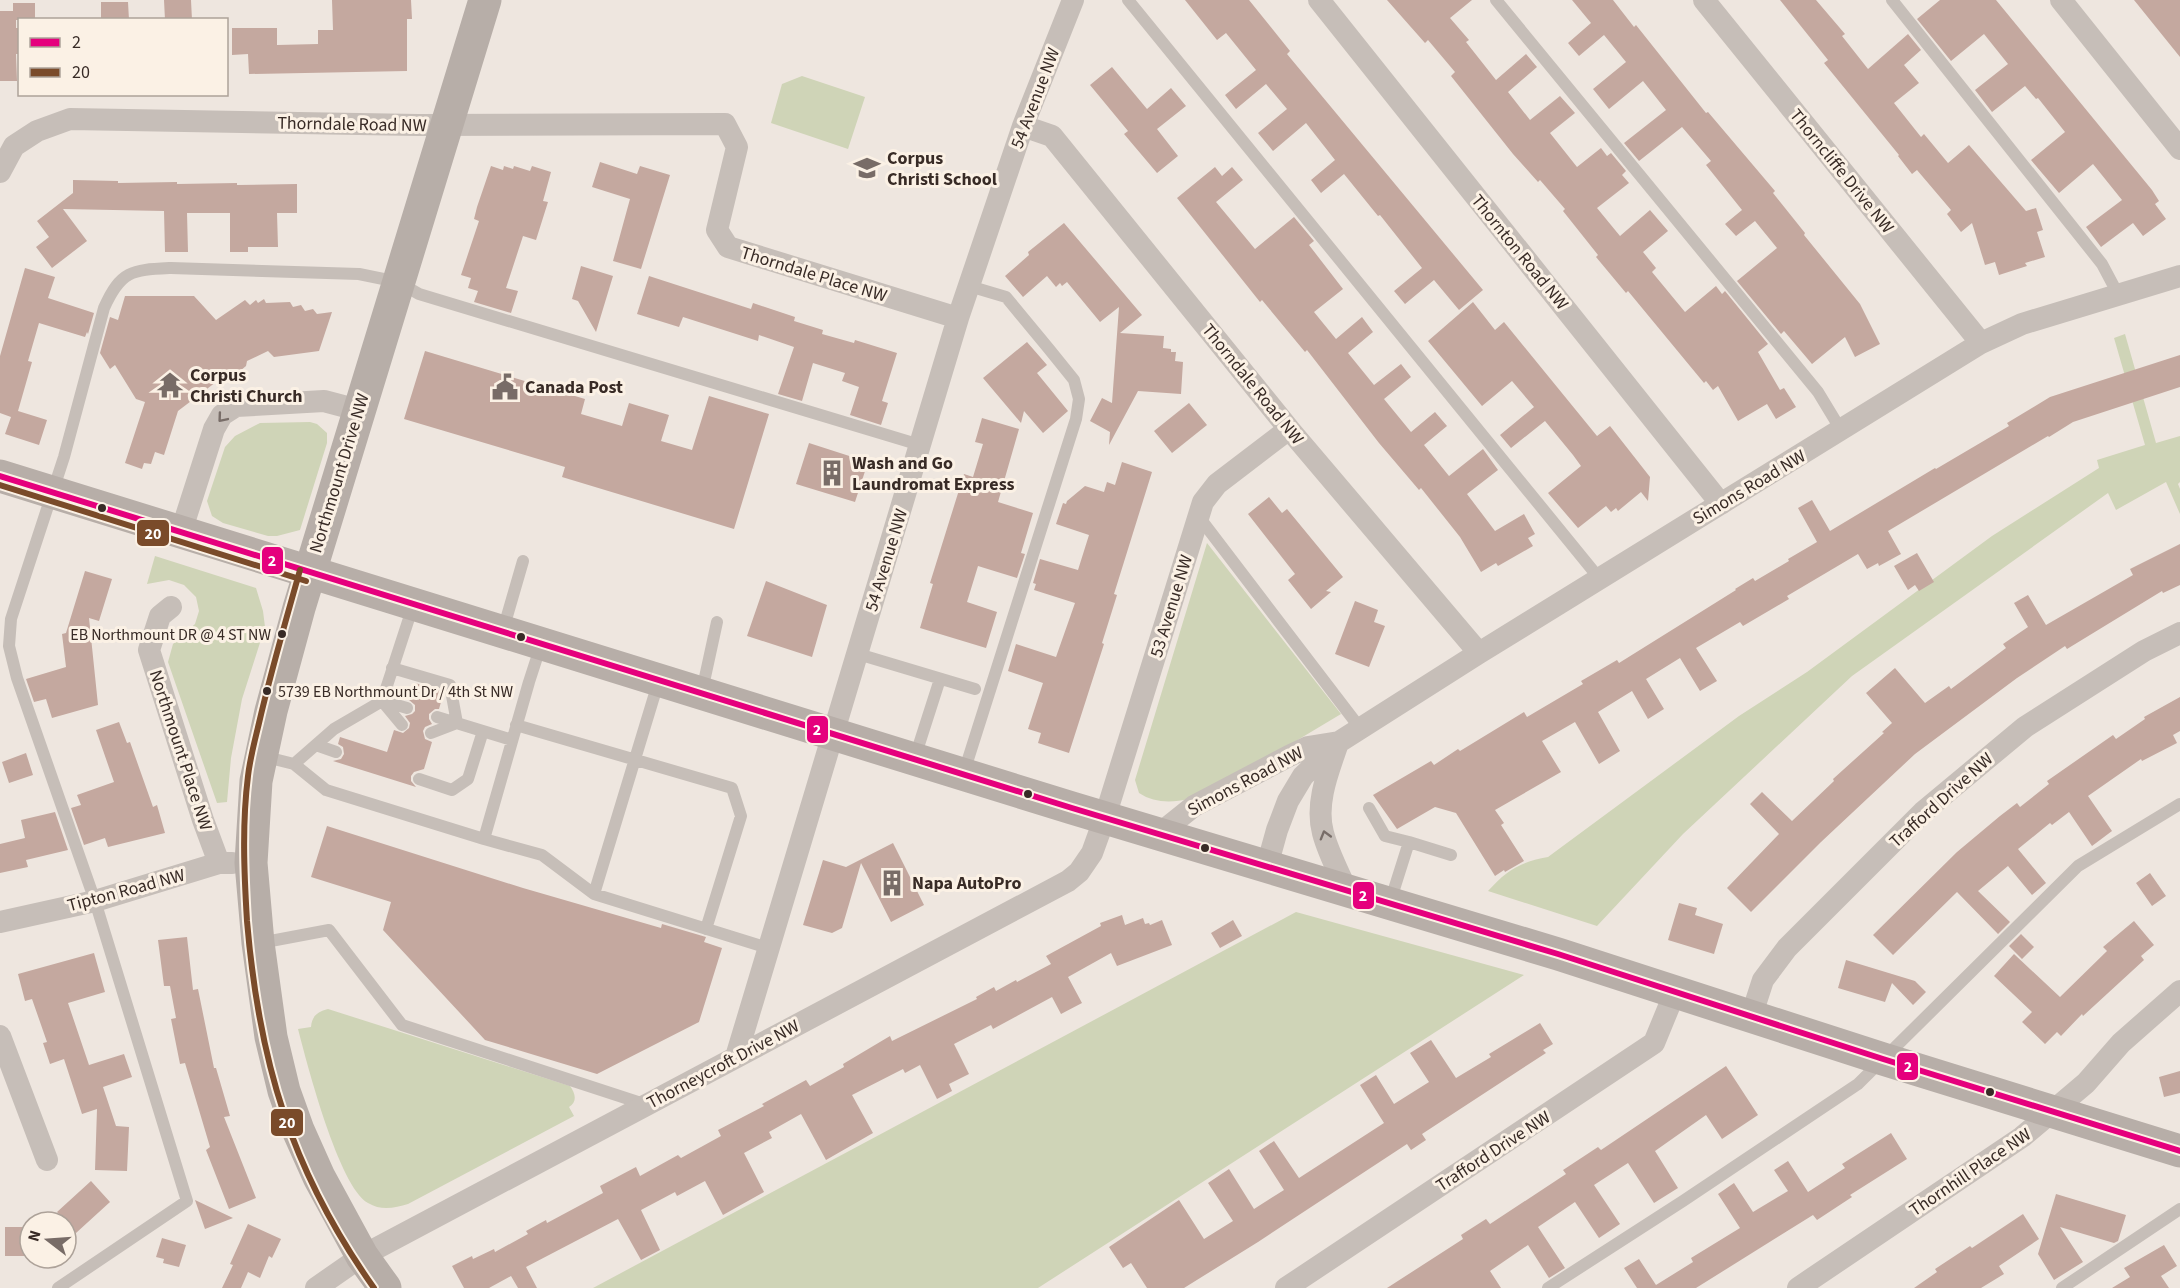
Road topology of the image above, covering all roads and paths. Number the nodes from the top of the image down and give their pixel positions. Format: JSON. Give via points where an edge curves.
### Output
{"nodes":[{"id":1,"x":485,"y":0,"type":"edge"},
{"id":2,"x":1073,"y":0,"type":"edge"},
{"id":3,"x":1128,"y":0,"type":"edge"},
{"id":4,"x":1319,"y":0,"type":"edge"},
{"id":5,"x":1496,"y":0,"type":"edge"},
{"id":6,"x":1704,"y":0,"type":"edge"},
{"id":7,"x":1892,"y":0,"type":"edge"},
{"id":8,"x":2061,"y":0,"type":"edge"},
{"id":9,"x":447,"y":124,"type":"junction"},
{"id":10,"x":725,"y":124,"type":"joint"},
{"id":11,"x":1023,"y":126,"type":"junction"},
{"id":12,"x":2180,"y":149,"type":"edge"},
{"id":13,"x":0,"y":172,"type":"edge"},
{"id":14,"x":2180,"y":276,"type":"edge"},
{"id":15,"x":398,"y":282,"type":"junction"},
{"id":16,"x":969,"y":286,"type":"junction"},
{"id":17,"x":2119,"y":296,"type":"junction"},
{"id":18,"x":958,"y":318,"type":"junction"},
{"id":19,"x":1981,"y":343,"type":"junction"},
{"id":20,"x":358,"y":410,"type":"junction"},
{"id":21,"x":1289,"y":429,"type":"junction"},
{"id":22,"x":1841,"y":430,"type":"junction"},
{"id":23,"x":920,"y":445,"type":"junction"},
{"id":24,"x":0,"y":476,"type":"edge"},
{"id":25,"x":52,"y":492,"type":"junction"},
{"id":26,"x":1721,"y":504,"type":"junction"},
{"id":27,"x":1199,"y":517,"type":"junction"},
{"id":28,"x":181,"y":532,"type":"junction"},
{"id":29,"x":523,"y":561,"type":"dead end"},
{"id":30,"x":309,"y":572,"type":"junction"},
{"id":31,"x":1599,"y":579,"type":"junction"},
{"id":32,"x":413,"y":604,"type":"junction"},
{"id":33,"x":171,"y":607,"type":"dead end"},
{"id":34,"x":717,"y":622,"type":"dead end"},
{"id":35,"x":502,"y":631,"type":"junction"},
{"id":36,"x":2180,"y":633,"type":"edge"},
{"id":37,"x":542,"y":644,"type":"junction"},
{"id":38,"x":1479,"y":652,"type":"junction"},
{"id":39,"x":858,"y":654,"type":"junction"},
{"id":40,"x":392,"y":668,"type":"junction"},
{"id":41,"x":940,"y":678,"type":"junction"},
{"id":42,"x":659,"y":680,"type":"junction"},
{"id":43,"x":975,"y":689,"type":"dead end"},
{"id":44,"x":702,"y":692,"type":"junction"},
{"id":45,"x":382,"y":701,"type":"junction"},
{"id":46,"x":407,"y":708,"type":"dead end"},
{"id":47,"x":437,"y":717,"type":"dead end"},
{"id":48,"x":457,"y":723,"type":"junction"},
{"id":49,"x":402,"y":725,"type":"dead end"},
{"id":50,"x":516,"y":725,"type":"junction"},
{"id":51,"x":1360,"y":728,"type":"junction"},
{"id":52,"x":483,"y":731,"type":"junction"},
{"id":53,"x":431,"y":733,"type":"dead end"},
{"id":54,"x":834,"y":733,"type":"junction"},
{"id":55,"x":513,"y":740,"type":"junction"},
{"id":56,"x":1339,"y":742,"type":"junction"},
{"id":57,"x":316,"y":745,"type":"junction"},
{"id":58,"x":336,"y":752,"type":"dead end"},
{"id":59,"x":261,"y":755,"type":"junction"},
{"id":60,"x":634,"y":758,"type":"junction"},
{"id":61,"x":915,"y":758,"type":"junction"},
{"id":62,"x":294,"y":764,"type":"junction"},
{"id":63,"x":963,"y":774,"type":"junction"},
{"id":64,"x":419,"y":779,"type":"dead end"},
{"id":65,"x":2180,"y":804,"type":"edge"},
{"id":66,"x":1370,"y":808,"type":"dead end"},
{"id":67,"x":1105,"y":817,"type":"junction"},
{"id":68,"x":1158,"y":834,"type":"junction"},
{"id":69,"x":484,"y":839,"type":"junction"},
{"id":70,"x":1409,"y":842,"type":"junction"},
{"id":71,"x":1451,"y":855,"type":"dead end"},
{"id":72,"x":219,"y":863,"type":"junction"},
{"id":73,"x":251,"y":863,"type":"junction"},
{"id":74,"x":1267,"y":866,"type":"junction"},
{"id":75,"x":1346,"y":889,"type":"junction"},
{"id":76,"x":594,"y":894,"type":"junction"},
{"id":77,"x":94,"y":901,"type":"junction"},
{"id":78,"x":1390,"y":903,"type":"junction"},
{"id":79,"x":0,"y":922,"type":"edge"},
{"id":80,"x":706,"y":929,"type":"junction"},
{"id":81,"x":258,"y":944,"type":"junction"},
{"id":82,"x":768,"y":948,"type":"junction"},
{"id":83,"x":2180,"y":991,"type":"edge"},
{"id":84,"x":1675,"y":992,"type":"junction"},
{"id":85,"x":1751,"y":1017,"type":"junction"},
{"id":86,"x":0,"y":1036,"type":"edge"},
{"id":87,"x":736,"y":1057,"type":"junction"},
{"id":88,"x":1883,"y":1059,"type":"junction"},
{"id":89,"x":647,"y":1105,"type":"junction"},
{"id":90,"x":2054,"y":1112,"type":"junction"},
{"id":91,"x":2180,"y":1151,"type":"edge"},
{"id":92,"x":47,"y":1160,"type":"dead end"},
{"id":93,"x":2180,"y":1209,"type":"edge"},
{"id":94,"x":362,"y":1256,"type":"junction"},
{"id":95,"x":58,"y":1288,"type":"edge"},
{"id":96,"x":316,"y":1288,"type":"edge"},
{"id":97,"x":385,"y":1288,"type":"edge"},
{"id":98,"x":1286,"y":1288,"type":"edge"},
{"id":99,"x":1548,"y":1288,"type":"edge"},
{"id":100,"x":1798,"y":1288,"type":"edge"},
{"id":101,"x":2062,"y":1288,"type":"edge"}],
"edges":[{"from":1,"to":9,"type":"main road","name":"Northmount Drive NW"},
{"from":2,"to":11,"type":"street","name":"54 Avenue NW"},
{"from":3,"to":31,"type":"lane"},
{"from":4,"to":26,"type":"street","name":"Thornton Road NW"},
{"from":5,"to":22,"type":"lane","via":[[1818,392]]},
{"from":6,"to":19,"type":"street","name":"Thorncliffe Drive NW"},
{"from":7,"to":17,"type":"lane","via":[[2102,264]]},
{"from":8,"to":12,"type":"street"},
{"from":9,"to":10,"type":"street","name":"Thorndale Road NW"},
{"from":9,"to":13,"type":"street","name":"Thorndale Road NW","via":[[70,119],[37,131],[14,146]]},
{"from":9,"to":15,"type":"main road","name":"Northmount Drive NW"},
{"from":10,"to":18,"type":"street","name":"Thorndale Place NW","via":[[737,147],[717,230],[728,247]]},
{"from":11,"to":16,"type":"street","name":"54 Avenue NW"},
{"from":11,"to":21,"type":"street","name":"Thorndale Road NW","via":[[1052,136]]},
{"from":14,"to":17,"type":"street","name":"Simons Road NW"},
{"from":15,"to":20,"type":"main road","name":"Northmount Drive NW"},
{"from":15,"to":23,"type":"lane","via":[[419,294]]},
{"from":15,"to":25,"type":"lane","via":[[359,274],[171,268],[141,269],[125,276],[112,289],[104,308]]},
{"from":16,"to":18,"type":"street","name":"54 Avenue NW"},
{"from":16,"to":63,"type":"lane","via":[[1006,297],[1074,380],[1079,399],[1076,419]]},
{"from":17,"to":19,"type":"street","name":"Simons Road NW","via":[[2022,324]]},
{"from":18,"to":23,"type":"street","name":"54 Avenue NW"},
{"from":19,"to":22,"type":"street","name":"Simons Road NW"},
{"from":20,"to":28,"type":"street","one_way":true,"via":[[324,401],[236,406],[222,415]]},
{"from":20,"to":30,"type":"main road","name":"Northmount Drive NW"},
{"from":21,"to":27,"type":"street","name":"53 Avenue NW","via":[[1217,484],[1203,502]]},
{"from":21,"to":38,"type":"street","name":"Thorndale Road NW"},
{"from":22,"to":26,"type":"street","name":"Simons Road NW"},
{"from":23,"to":39,"type":"street","name":"54 Avenue NW"},
{"from":24,"to":25,"type":"main road"},
{"from":25,"to":28,"type":"main road"},
{"from":25,"to":77,"type":"lane","via":[[11,619],[9,646]]},
{"from":26,"to":31,"type":"street","name":"Simons Road NW"},
{"from":27,"to":51,"type":"lane"},
{"from":27,"to":67,"type":"street","name":"53 Avenue NW"},
{"from":28,"to":30,"type":"main road"},
{"from":29,"to":35,"type":"lane"},
{"from":30,"to":32,"type":"main road"},
{"from":30,"to":59,"type":"main road","name":"Northmount Drive NW"},
{"from":31,"to":38,"type":"street","name":"Simons Road NW"},
{"from":32,"to":35,"type":"main road"},
{"from":32,"to":40,"type":"lane"},
{"from":33,"to":72,"type":"street","name":"Northmount Place NW","via":[[160,616],[149,650]]},
{"from":34,"to":44,"type":"lane"},
{"from":35,"to":37,"type":"main road"},
{"from":36,"to":85,"type":"street","name":"Trafford Drive NW","via":[[2144,651],[2025,727],[1923,812],[1786,948],[1763,980]]},
{"from":37,"to":42,"type":"main road"},
{"from":37,"to":50,"type":"lane"},
{"from":38,"to":51,"type":"street","name":"Simons Road NW"},
{"from":39,"to":41,"type":"lane"},
{"from":39,"to":54,"type":"street","name":"54 Avenue NW"},
{"from":40,"to":45,"type":"lane"},
{"from":40,"to":48,"type":"lane","via":[[450,685]]},
{"from":41,"to":43,"type":"lane"},
{"from":41,"to":61,"type":"lane"},
{"from":42,"to":44,"type":"main road"},
{"from":42,"to":60,"type":"lane"},
{"from":44,"to":54,"type":"main road"},
{"from":45,"to":46,"type":"lane"},
{"from":45,"to":49,"type":"lane"},
{"from":45,"to":57,"type":"lane","via":[[334,729]]},
{"from":47,"to":48,"type":"lane"},
{"from":48,"to":52,"type":"lane"},
{"from":48,"to":53,"type":"lane"},
{"from":50,"to":55,"type":"lane"},
{"from":50,"to":60,"type":"lane"},
{"from":51,"to":56,"type":"street","name":"Simons Road NW"},
{"from":52,"to":55,"type":"lane"},
{"from":52,"to":64,"type":"lane","via":[[468,779],[452,790]]},
{"from":54,"to":61,"type":"main road"},
{"from":54,"to":82,"type":"street","name":"54 Avenue NW"},
{"from":55,"to":69,"type":"lane"},
{"from":56,"to":68,"type":"street","name":"Simons Road NW","via":[[1308,747],[1289,756],[1194,806]]},
{"from":56,"to":74,"type":"street","name":"Simons Road NW","via":[[1303,776],[1288,801]]},
{"from":75,"to":56,"type":"street","name":"Simons Road NW","one_way":true,"via":[[1322,832],[1321,812],[1325,782]]},
{"from":57,"to":58,"type":"lane"},
{"from":57,"to":62,"type":"lane"},
{"from":59,"to":62,"type":"lane"},
{"from":59,"to":73,"type":"main road","name":"Northmount Drive NW"},
{"from":60,"to":76,"type":"lane"},
{"from":60,"to":80,"type":"lane","via":[[732,788],[741,816]]},
{"from":61,"to":63,"type":"main road"},
{"from":62,"to":69,"type":"lane","via":[[326,790]]},
{"from":63,"to":67,"type":"main road"},
{"from":65,"to":88,"type":"lane","via":[[2078,866]]},
{"from":66,"to":70,"type":"lane","via":[[1385,836]]},
{"from":67,"to":68,"type":"main road"},
{"from":67,"to":87,"type":"street","name":"Thorneycroft Drive NW","via":[[1092,853],[1068,881]]},
{"from":68,"to":74,"type":"main road"},
{"from":69,"to":76,"type":"lane","via":[[542,855]]},
{"from":70,"to":71,"type":"lane"},
{"from":70,"to":78,"type":"lane"},
{"from":72,"to":73,"type":"street","name":"Tipton Road NW"},
{"from":72,"to":77,"type":"street","name":"Tipton Road NW"},
{"from":73,"to":81,"type":"main road","name":"Northmount Drive NW"},
{"from":74,"to":75,"type":"main road"},
{"from":75,"to":78,"type":"main road"},
{"from":76,"to":80,"type":"lane"},
{"from":77,"to":79,"type":"street","name":"Tipton Road NW"},
{"from":77,"to":95,"type":"lane","via":[[187,1201]]},
{"from":78,"to":84,"type":"main road"},
{"from":80,"to":82,"type":"lane"},
{"from":81,"to":89,"type":"lane","via":[[329,930],[402,1025]]},
{"from":81,"to":94,"type":"main road","name":"Northmount Drive NW","via":[[271,1036],[284,1091],[319,1177]]},
{"from":82,"to":87,"type":"street","name":"54 Avenue NW"},
{"from":83,"to":90,"type":"street","name":"Thornhill Place NW","via":[[2121,1043]]},
{"from":84,"to":85,"type":"main road"},
{"from":84,"to":98,"type":"street","name":"Trafford Drive NW","via":[[1654,1043],[1648,1048]]},
{"from":85,"to":88,"type":"main road"},
{"from":86,"to":92,"type":"street"},
{"from":87,"to":89,"type":"street","name":"Thorneycroft Drive NW"},
{"from":88,"to":90,"type":"main road"},
{"from":88,"to":99,"type":"lane","via":[[1849,1090]]},
{"from":89,"to":94,"type":"street","name":"Thorneycroft Drive NW"},
{"from":90,"to":91,"type":"main road"},
{"from":90,"to":100,"type":"street","name":"Thornhill Place NW"},
{"from":93,"to":101,"type":"lane"},
{"from":94,"to":96,"type":"street","name":"Thorneycroft Drive NW"},
{"from":94,"to":97,"type":"main road","name":"Northmount Drive NW"}]}
